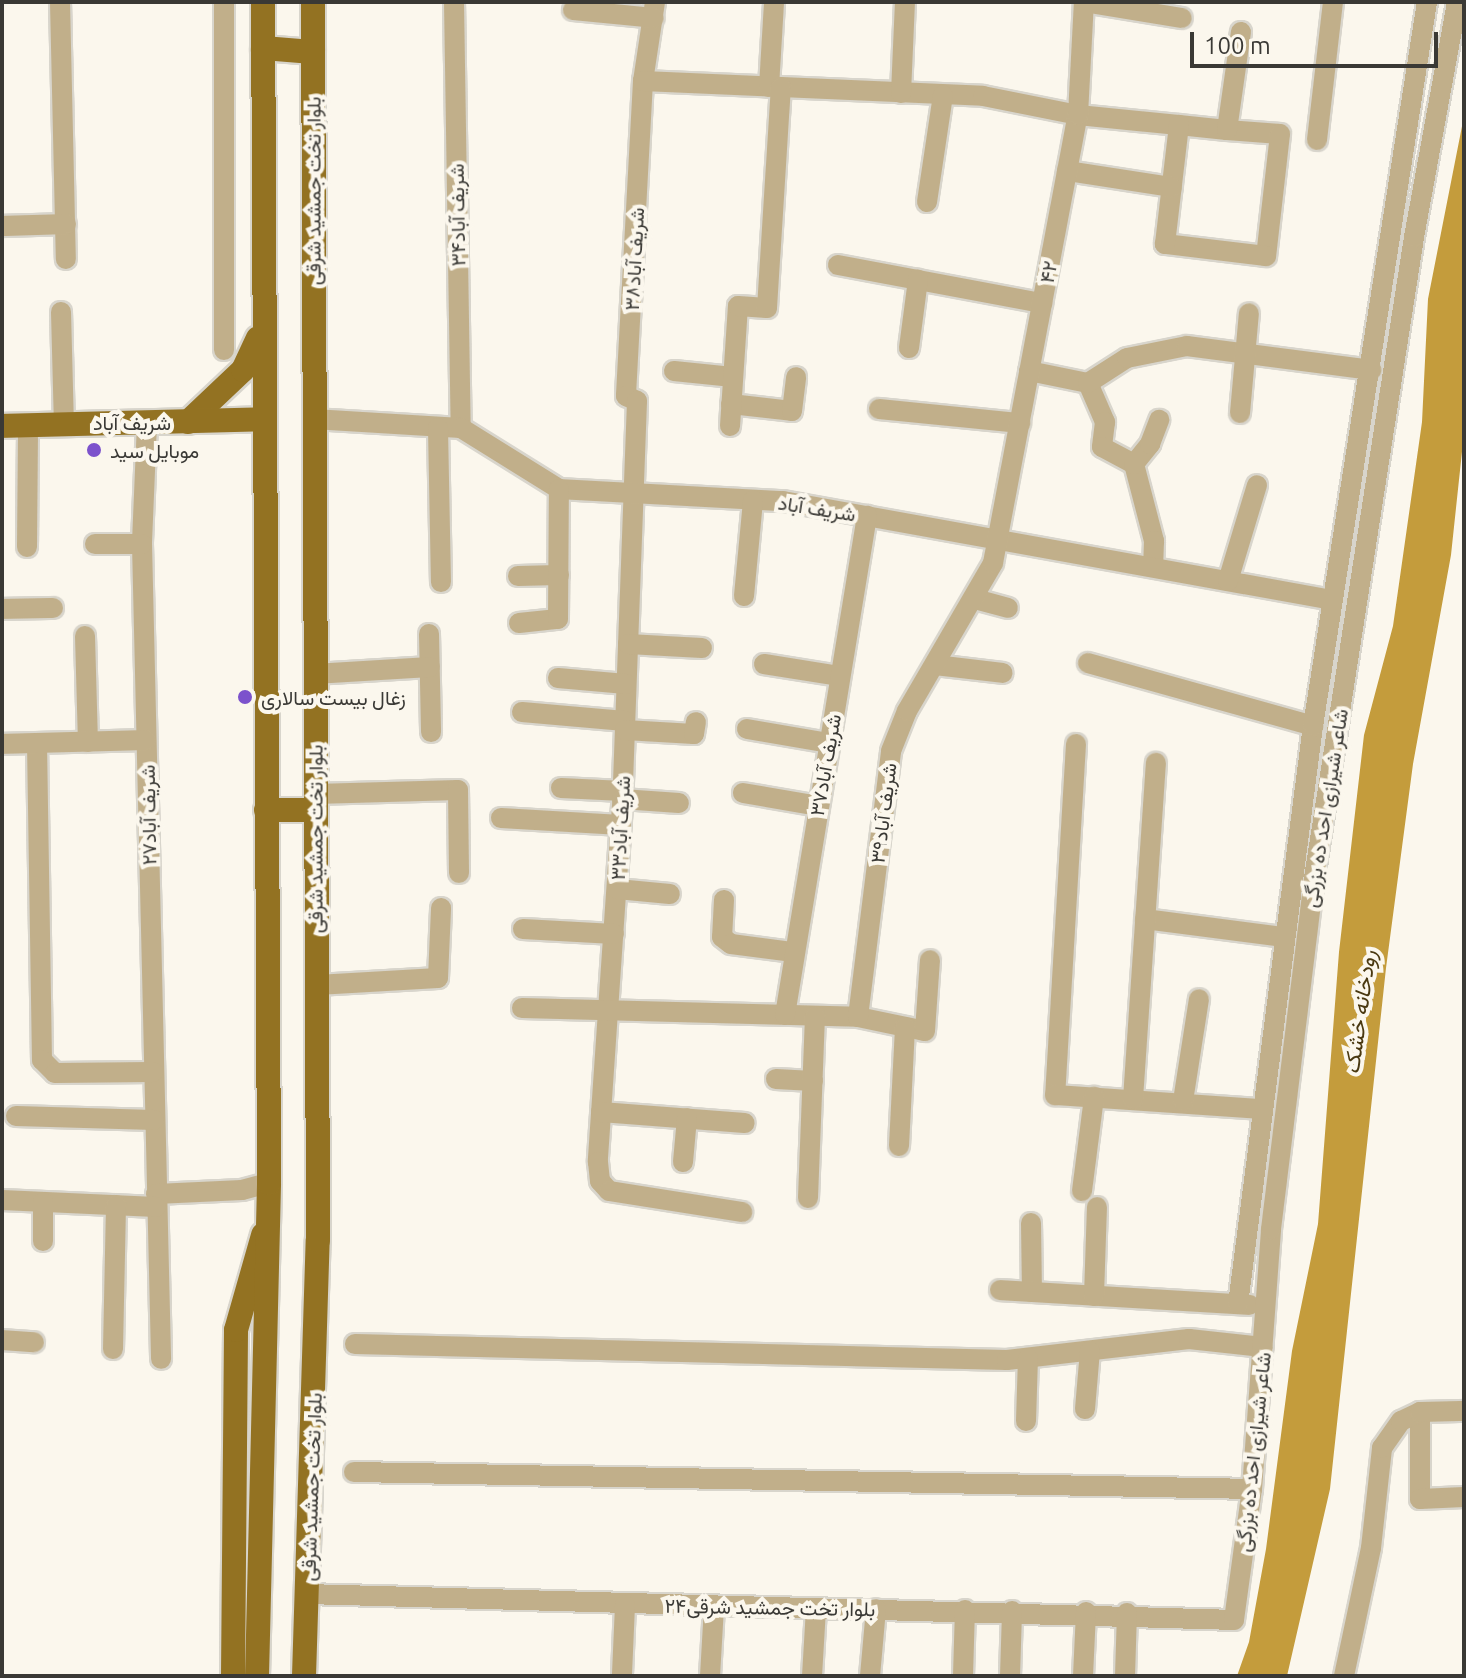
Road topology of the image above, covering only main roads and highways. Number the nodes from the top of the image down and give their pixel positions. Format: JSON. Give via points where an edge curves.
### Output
{"nodes":[{"id":1,"x":263,"y":2,"type":"edge"},
{"id":2,"x":313,"y":2,"type":"edge"},
{"id":3,"x":263,"y":48,"type":"junction"},
{"id":4,"x":313,"y":52,"type":"junction"},
{"id":5,"x":262,"y":329,"type":"junction"},
{"id":6,"x":262,"y":419,"type":"junction"},
{"id":7,"x":188,"y":422,"type":"junction"},
{"id":8,"x":2,"y":426,"type":"edge"},
{"id":9,"x":315,"y":802,"type":"junction"},
{"id":10,"x":266,"y":810,"type":"junction"},
{"id":11,"x":268,"y":1221,"type":"junction"},
{"id":12,"x":233,"y":1676,"type":"edge"},
{"id":13,"x":257,"y":1676,"type":"edge"},
{"id":14,"x":304,"y":1676,"type":"edge"}],
"edges":[{"from":1,"to":3,"type":"main road"},
{"from":2,"to":4,"type":"main road","name":"بلوار تخت جمشید شرقی"},
{"from":3,"to":4,"type":"main road"},
{"from":3,"to":5,"type":"main road"},
{"from":4,"to":9,"type":"main road","name":"بلوار تخت جمشید شرقی"},
{"from":5,"to":6,"type":"main road"},
{"from":5,"to":7,"type":"main road","via":[[243,370]]},
{"from":6,"to":7,"type":"main road","name":"شریف آباد"},
{"from":6,"to":10,"type":"main road"},
{"from":7,"to":8,"type":"main road","name":"شریف آباد"},
{"from":9,"to":10,"type":"main road"},
{"from":9,"to":14,"type":"main road","name":"بلوار تخت جمشید شرقی","via":[[318,1254]]},
{"from":10,"to":11,"type":"main road"},
{"from":11,"to":12,"type":"main road","via":[[250,1265],[236,1330]]},
{"from":11,"to":13,"type":"main road"}]}
